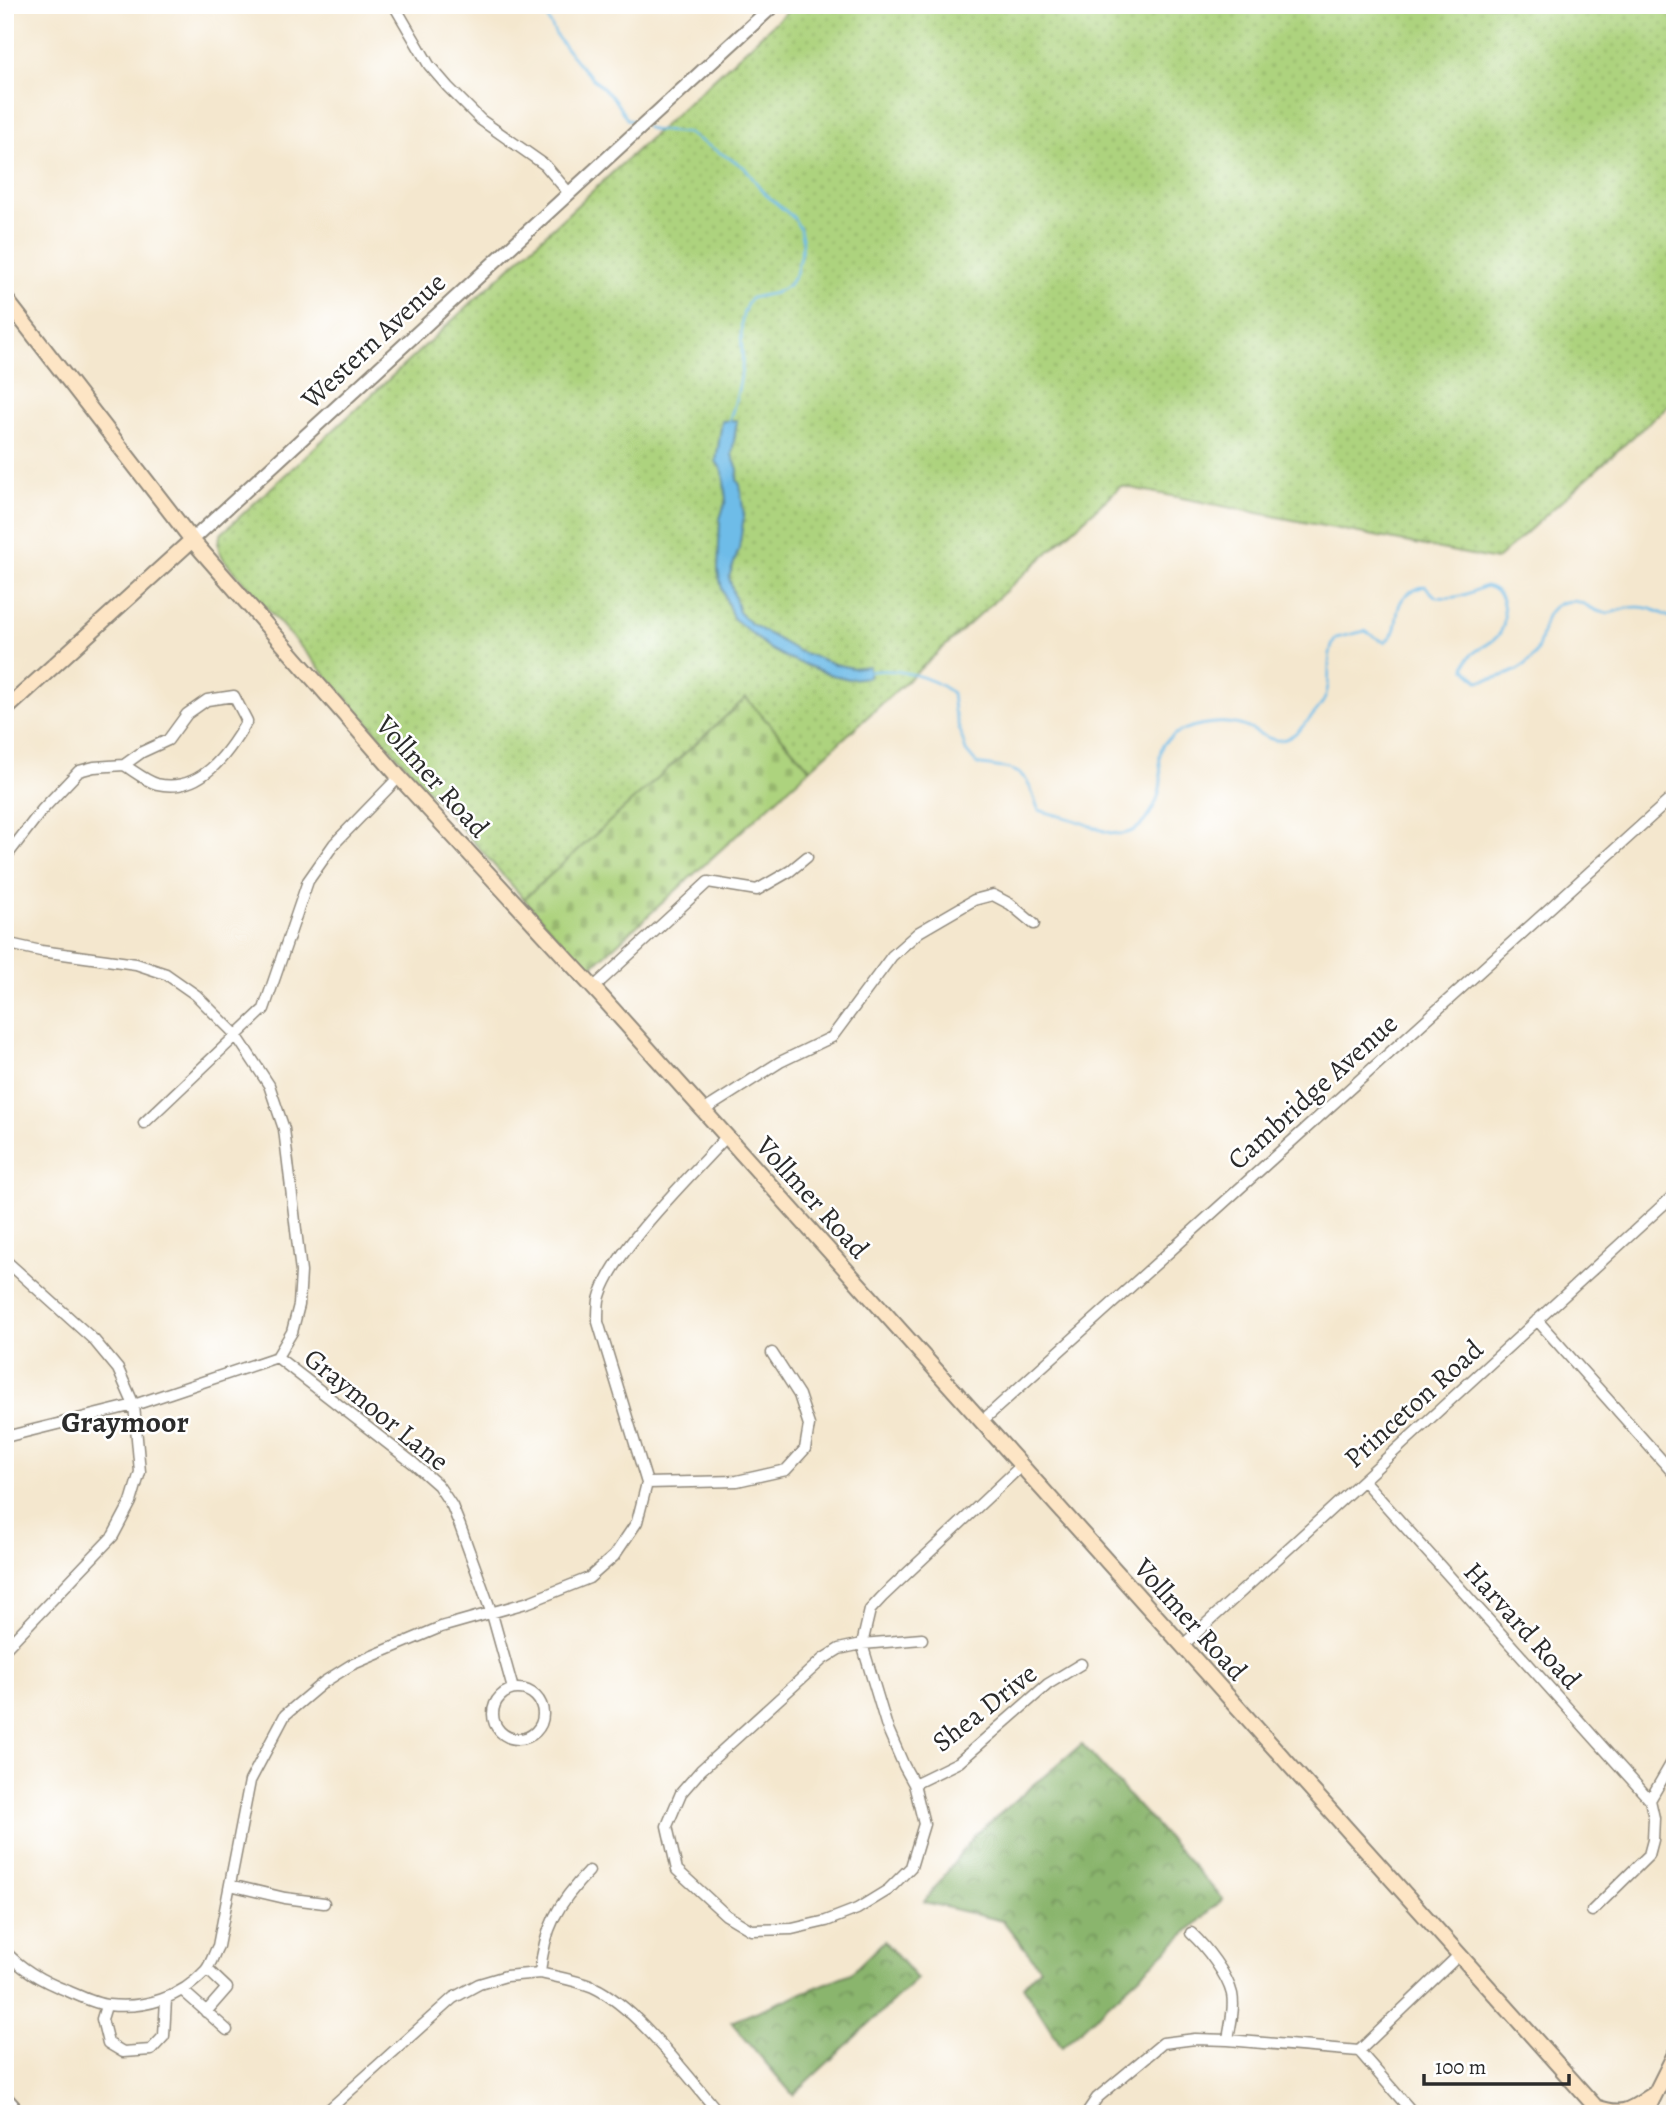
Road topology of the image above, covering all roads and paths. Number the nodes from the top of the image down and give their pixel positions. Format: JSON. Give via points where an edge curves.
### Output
{"nodes":[{"id":1,"x":394,"y":5,"type":"edge"},
{"id":2,"x":774,"y":5,"type":"edge"},
{"id":3,"x":569,"y":193,"type":"junction"},
{"id":4,"x":5,"y":298,"type":"edge"},
{"id":5,"x":192,"y":540,"type":"junction"},
{"id":6,"x":5,"y":710,"type":"edge"},
{"id":7,"x":124,"y":765,"type":"junction"},
{"id":8,"x":399,"y":777,"type":"junction"},
{"id":9,"x":1675,"y":795,"type":"edge"},
{"id":10,"x":807,"y":857,"type":"dead end"},
{"id":11,"x":5,"y":858,"type":"edge"},
{"id":12,"x":1034,"y":924,"type":"dead end"},
{"id":13,"x":5,"y":943,"type":"edge"},
{"id":14,"x":593,"y":988,"type":"junction"},
{"id":15,"x":236,"y":1035,"type":"junction"},
{"id":16,"x":703,"y":1111,"type":"junction"},
{"id":17,"x":144,"y":1123,"type":"dead end"},
{"id":18,"x":726,"y":1137,"type":"junction"},
{"id":19,"x":1675,"y":1194,"type":"edge"},
{"id":20,"x":5,"y":1260,"type":"edge"},
{"id":21,"x":1537,"y":1320,"type":"junction"},
{"id":22,"x":772,"y":1353,"type":"dead end"},
{"id":23,"x":277,"y":1357,"type":"junction"},
{"id":24,"x":134,"y":1405,"type":"junction"},
{"id":25,"x":981,"y":1422,"type":"junction"},
{"id":26,"x":5,"y":1437,"type":"edge"},
{"id":27,"x":1021,"y":1466,"type":"junction"},
{"id":28,"x":1675,"y":1475,"type":"edge"},
{"id":29,"x":1363,"y":1480,"type":"junction"},
{"id":30,"x":647,"y":1483,"type":"junction"},
{"id":31,"x":492,"y":1614,"type":"junction"},
{"id":32,"x":922,"y":1639,"type":"dead end"},
{"id":33,"x":862,"y":1644,"type":"junction"},
{"id":34,"x":1182,"y":1646,"type":"junction"},
{"id":35,"x":5,"y":1650,"type":"edge"},
{"id":36,"x":1081,"y":1664,"type":"dead end"},
{"id":37,"x":513,"y":1689,"type":"junction"},
{"id":38,"x":1675,"y":1757,"type":"edge"},
{"id":39,"x":915,"y":1784,"type":"junction"},
{"id":40,"x":1650,"y":1800,"type":"junction"},
{"id":41,"x":589,"y":1871,"type":"dead end"},
{"id":42,"x":230,"y":1885,"type":"junction"},
{"id":43,"x":324,"y":1903,"type":"dead end"},
{"id":44,"x":1592,"y":1911,"type":"dead end"},
{"id":45,"x":1191,"y":1933,"type":"dead end"},
{"id":46,"x":5,"y":1951,"type":"edge"},
{"id":47,"x":1460,"y":1955,"type":"junction"},
{"id":48,"x":207,"y":1969,"type":"junction"},
{"id":49,"x":540,"y":1973,"type":"junction"},
{"id":50,"x":182,"y":1990,"type":"junction"},
{"id":51,"x":166,"y":1999,"type":"junction"},
{"id":52,"x":106,"y":2006,"type":"junction"},
{"id":53,"x":206,"y":2012,"type":"junction"},
{"id":54,"x":226,"y":2030,"type":"dead end"},
{"id":55,"x":1228,"y":2040,"type":"junction"},
{"id":56,"x":1359,"y":2052,"type":"junction"},
{"id":57,"x":1675,"y":2054,"type":"edge"},
{"id":58,"x":1655,"y":2094,"type":"junction"},
{"id":59,"x":5,"y":2097,"type":"edge"},
{"id":60,"x":1599,"y":2110,"type":"edge"},
{"id":61,"x":20,"y":2114,"type":"edge"},
{"id":62,"x":324,"y":2114,"type":"edge"},
{"id":63,"x":720,"y":2114,"type":"edge"},
{"id":64,"x":1086,"y":2114,"type":"edge"},
{"id":65,"x":1414,"y":2114,"type":"edge"},
{"id":66,"x":1645,"y":2114,"type":"edge"}],
"edges":[{"from":1,"to":3,"type":"street","via":[[429,65],[448,87],[481,120],[545,165]]},
{"from":2,"to":3,"type":"street","name":"Western Avenue"},
{"from":3,"to":5,"type":"street","name":"Western Avenue"},
{"from":4,"to":5,"type":"main road","name":"Vollmer Road"},
{"from":5,"to":6,"type":"main road","name":"Western Avenue"},
{"from":5,"to":8,"type":"main road","name":"Vollmer Road"},
{"from":7,"to":7,"type":"street","via":[[155,784],[182,786],[197,780],[230,752],[247,721],[233,696],[207,700],[187,714],[168,740]]},
{"from":7,"to":11,"type":"street","via":[[79,771]]},
{"from":8,"to":14,"type":"main road","name":"Vollmer Road"},
{"from":8,"to":15,"type":"street","via":[[351,826],[308,881],[264,1009]]},
{"from":9,"to":25,"type":"street","name":"Cambridge Avenue"},
{"from":10,"to":14,"type":"street","via":[[757,890],[708,882]]},
{"from":12,"to":16,"type":"street","via":[[993,895],[974,900],[919,932],[892,956],[832,1037],[780,1062]]},
{"from":13,"to":15,"type":"street","name":"Graymoor Lane","via":[[136,964],[166,974],[196,995]]},
{"from":14,"to":16,"type":"main road","name":"Vollmer Road"},
{"from":15,"to":17,"type":"street"},
{"from":15,"to":23,"type":"street","name":"Graymoor Lane","via":[[270,1085],[284,1129],[301,1272],[292,1332]]},
{"from":16,"to":18,"type":"main road","name":"Vollmer Road"},
{"from":18,"to":25,"type":"main road","name":"Vollmer Road"},
{"from":18,"to":30,"type":"street","via":[[626,1250],[599,1300],[598,1322]]},
{"from":19,"to":21,"type":"street","name":"Princeton Road"},
{"from":20,"to":24,"type":"street","via":[[94,1340],[118,1369]]},
{"from":21,"to":28,"type":"street"},
{"from":21,"to":29,"type":"street","name":"Princeton Road"},
{"from":22,"to":30,"type":"street","via":[[799,1395],[809,1425],[805,1449],[786,1470],[737,1481]]},
{"from":23,"to":24,"type":"street","name":"Graymoor Lane"},
{"from":23,"to":31,"type":"street","name":"Graymoor Lane","via":[[438,1485],[452,1506]]},
{"from":24,"to":26,"type":"street","name":"Graymoor Lane"},
{"from":24,"to":35,"type":"street","via":[[140,1472],[131,1502],[113,1536]]},
{"from":25,"to":27,"type":"main road","name":"Vollmer Road"},
{"from":27,"to":33,"type":"street","via":[[870,1610]]},
{"from":27,"to":34,"type":"main road","name":"Vollmer Road"},
{"from":29,"to":34,"type":"street","name":"Princeton Road"},
{"from":29,"to":40,"type":"street","name":"Harvard Road"},
{"from":30,"to":31,"type":"street","via":[[637,1522],[614,1556],[589,1578]]},
{"from":31,"to":37,"type":"street","name":"Graymoor Lane"},
{"from":31,"to":42,"type":"street","via":[[441,1627],[351,1665],[285,1715],[250,1781]]},
{"from":32,"to":33,"type":"street"},
{"from":33,"to":39,"type":"street","via":[[887,1727]]},
{"from":33,"to":39,"type":"street","via":[[839,1649],[823,1659],[681,1793],[667,1826],[677,1870],[705,1898],[751,1930],[792,1929],[826,1921],[888,1890],[911,1867],[924,1824]]},
{"from":34,"to":47,"type":"main road","name":"Vollmer Road"},
{"from":36,"to":39,"type":"street","name":"Shea Drive","via":[[1048,1684],[959,1762]]},
{"from":37,"to":37,"type":"street","via":[[537,1697],[544,1713],[539,1730],[525,1739],[502,1734],[494,1720],[499,1697]]},
{"from":38,"to":40,"type":"street"},
{"from":40,"to":44,"type":"street","via":[[1654,1818],[1649,1855]]},
{"from":41,"to":49,"type":"street","via":[[555,1914],[547,1931]]},
{"from":42,"to":43,"type":"street"},
{"from":42,"to":48,"type":"street","via":[[218,1946]]},
{"from":45,"to":55,"type":"street","via":[[1207,1948],[1232,1992]]},
{"from":46,"to":52,"type":"street","via":[[42,1981]]},
{"from":47,"to":56,"type":"street"},
{"from":47,"to":60,"type":"main road","name":"Vollmer Road"},
{"from":48,"to":50,"type":"street"},
{"from":48,"to":53,"type":"street","via":[[227,1988]]},
{"from":49,"to":62,"type":"street","via":[[506,1976],[453,1998]]},
{"from":49,"to":63,"type":"street","via":[[592,1987],[618,2003]]},
{"from":50,"to":51,"type":"street"},
{"from":50,"to":53,"type":"street"},
{"from":51,"to":52,"type":"street","via":[[145,2005]]},
{"from":51,"to":52,"type":"street","via":[[164,2036],[151,2050],[142,2052],[123,2052],[108,2043],[102,2019]]},
{"from":53,"to":54,"type":"street"},
{"from":55,"to":56,"type":"street"},
{"from":55,"to":64,"type":"street","via":[[1163,2043],[1097,2098]]},
{"from":56,"to":65,"type":"street"},
{"from":57,"to":58,"type":"main road"},
{"from":58,"to":60,"type":"main road","via":[[1632,2109]]},
{"from":58,"to":66,"type":"main road"},
{"from":59,"to":61,"type":"street"}]}
